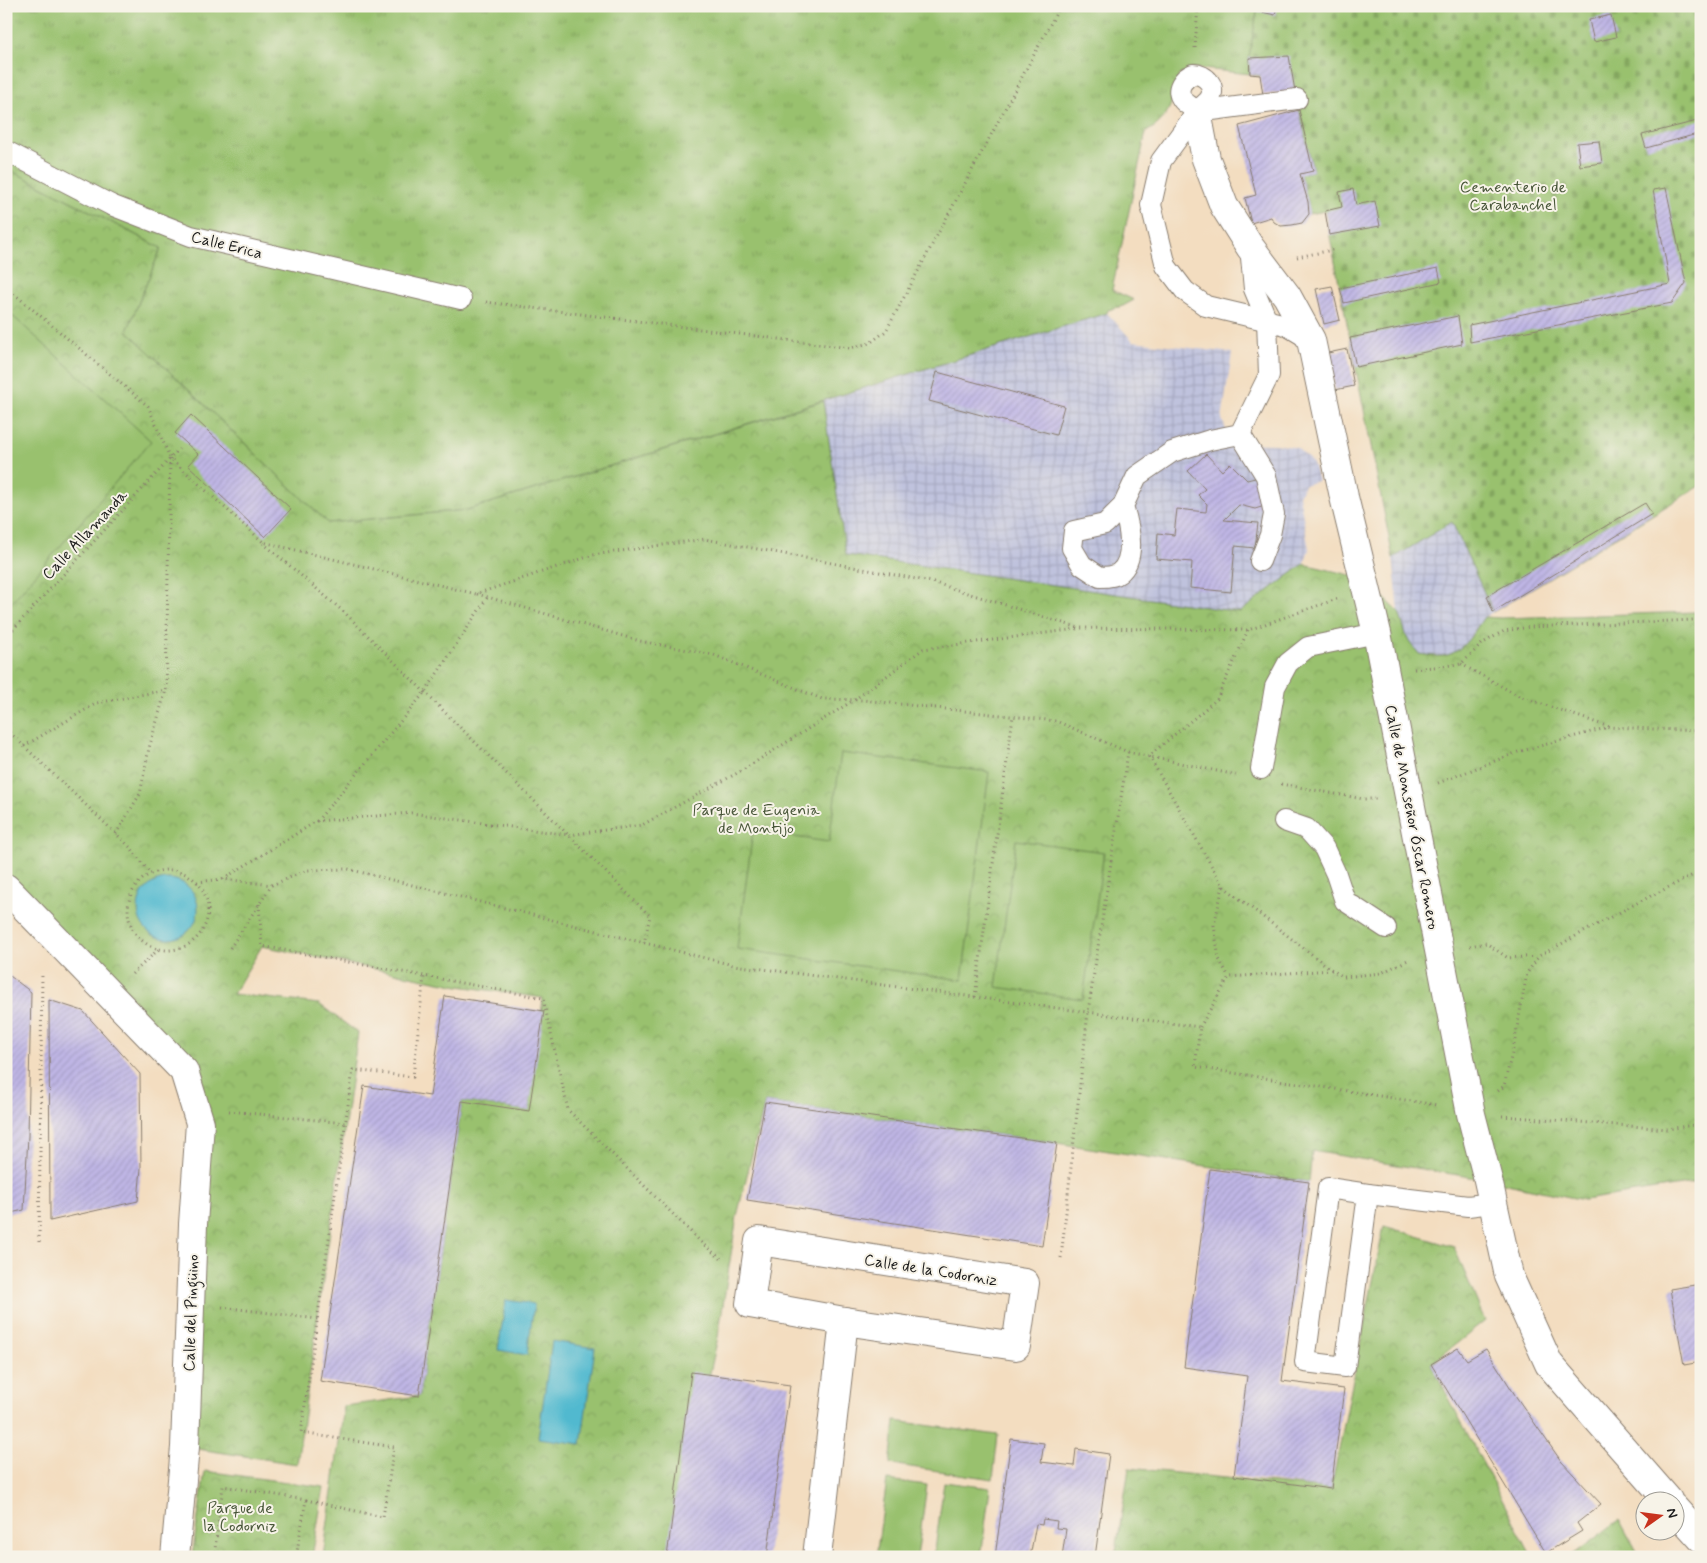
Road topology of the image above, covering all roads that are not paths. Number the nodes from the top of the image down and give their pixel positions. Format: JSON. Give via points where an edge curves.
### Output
{"nodes":[{"id":1,"x":1193,"y":74,"type":"road end"},
{"id":2,"x":1297,"y":99,"type":"dead end"},
{"id":3,"x":1197,"y":112,"type":"junction"},
{"id":4,"x":6,"y":151,"type":"edge"},
{"id":5,"x":1250,"y":247,"type":"junction"},
{"id":6,"x":460,"y":299,"type":"road end"},
{"id":7,"x":1267,"y":320,"type":"junction"},
{"id":8,"x":1310,"y":340,"type":"junction"},
{"id":9,"x":1240,"y":434,"type":"junction"},
{"id":10,"x":1123,"y":506,"type":"dead end"},
{"id":11,"x":1260,"y":561,"type":"dead end"},
{"id":12,"x":1377,"y":633,"type":"junction"},
{"id":13,"x":1261,"y":769,"type":"dead end"},
{"id":14,"x":1284,"y":821,"type":"dead end"},
{"id":15,"x":6,"y":888,"type":"edge"},
{"id":16,"x":1386,"y":928,"type":"dead end"},
{"id":17,"x":1368,"y":1194,"type":"junction"},
{"id":18,"x":1492,"y":1203,"type":"junction"},
{"id":19,"x":844,"y":1321,"type":"junction"},
{"id":20,"x":1659,"y":1490,"type":"edge"},
{"id":21,"x":1684,"y":1519,"type":"edge"},
{"id":22,"x":1701,"y":1538,"type":"edge"},
{"id":23,"x":175,"y":1557,"type":"edge"},
{"id":24,"x":817,"y":1557,"type":"edge"}],
"edges":[{"from":1,"to":3,"type":"lane","via":[[1183,79],[1179,90],[1182,100]]},
{"from":2,"to":3,"type":"lane"},
{"from":3,"to":5,"type":"street","name":"Calle de Monseñor Óscar Romero","via":[[1206,159],[1224,206]]},
{"from":3,"to":7,"type":"lane","via":[[1161,161],[1151,205],[1166,266],[1185,291],[1206,306]]},
{"from":4,"to":6,"type":"lane","name":"Calle Erica","via":[[111,205],[191,236]]},
{"from":5,"to":7,"type":"lane","via":[[1254,289]]},
{"from":5,"to":8,"type":"street","name":"Calle de Monseñor Óscar Romero","via":[[1287,296]]},
{"from":7,"to":8,"type":"lane","via":[[1286,325]]},
{"from":7,"to":9,"type":"lane","via":[[1269,374]]},
{"from":8,"to":12,"type":"street","name":"Calle de Monseñor Óscar Romero"},
{"from":9,"to":10,"type":"lane","via":[[1172,452],[1137,476]]},
{"from":9,"to":11,"type":"lane","via":[[1266,476],[1274,514]]},
{"from":12,"to":13,"type":"lane","via":[[1308,647],[1288,663],[1275,687]]},
{"from":12,"to":18,"type":"street","name":"Calle de Monseñor Óscar Romero","via":[[1471,1114]]},
{"from":14,"to":16,"type":"lane","via":[[1307,830],[1324,848],[1345,901]]},
{"from":15,"to":23,"type":"street","name":"Calle del Pingüino","via":[[184,1071],[200,1123],[185,1448]]},
{"from":17,"to":17,"type":"lane","via":[[1345,1367],[1305,1362],[1328,1188]]},
{"from":17,"to":18,"type":"lane","via":[[1468,1206]]},
{"from":18,"to":20,"type":"street","name":"Calle de Monseñor Óscar Romero","via":[[1509,1276],[1549,1364]]},
{"from":19,"to":19,"type":"street","name":"Calle de la Codorniz","via":[[1016,1346],[1025,1283],[759,1241],[750,1304]]},
{"from":19,"to":24,"type":"street"},
{"from":21,"to":22,"type":"street"}]}
